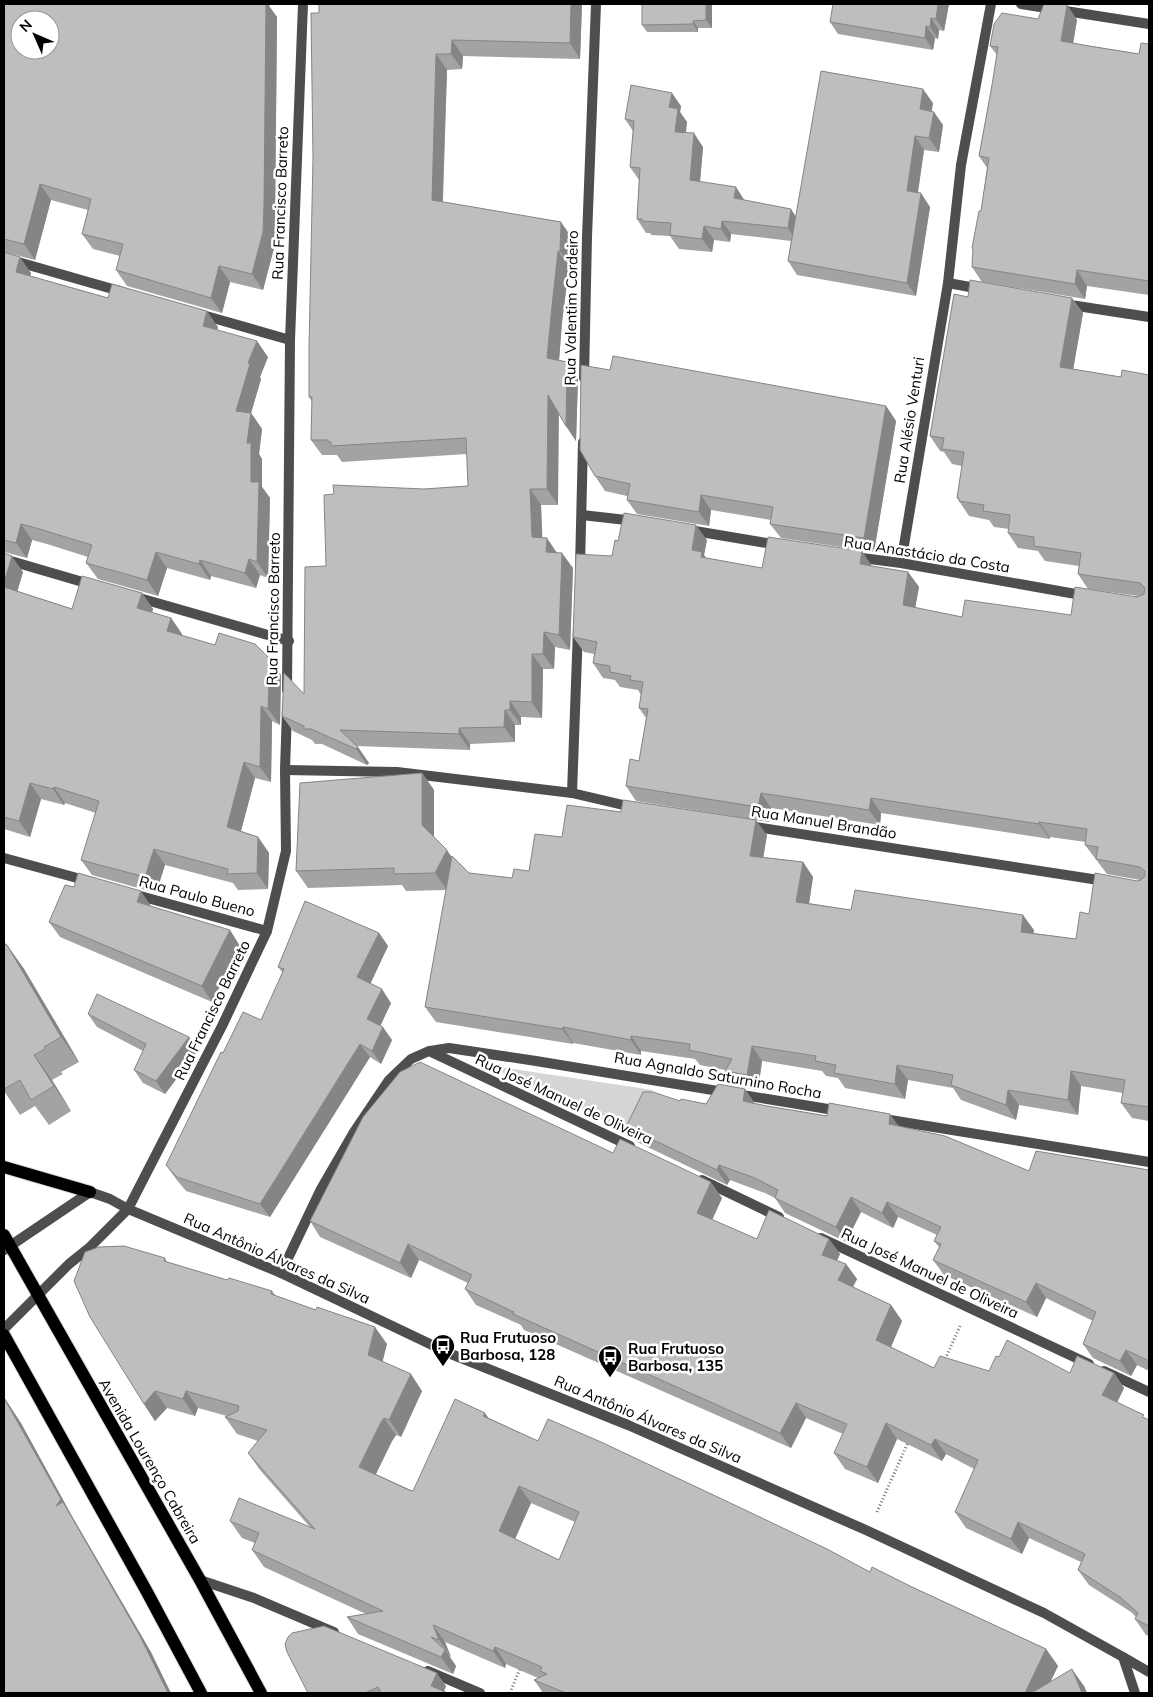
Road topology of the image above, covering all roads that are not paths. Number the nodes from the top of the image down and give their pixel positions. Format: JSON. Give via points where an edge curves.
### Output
{"nodes":[{"id":1,"x":303,"y":4,"type":"edge"},
{"id":2,"x":596,"y":4,"type":"edge"},
{"id":3,"x":991,"y":4,"type":"edge"},
{"id":4,"x":1021,"y":4,"type":"edge"},
{"id":5,"x":1149,"y":24,"type":"edge"},
{"id":6,"x":4,"y":258,"type":"edge"},
{"id":7,"x":948,"y":283,"type":"junction"},
{"id":8,"x":994,"y":291,"type":"edge"},
{"id":9,"x":137,"y":296,"type":"edge"},
{"id":10,"x":1058,"y":302,"type":"edge"},
{"id":11,"x":185,"y":310,"type":"edge"},
{"id":12,"x":1149,"y":318,"type":"edge"},
{"id":13,"x":290,"y":340,"type":"junction"},
{"id":14,"x":584,"y":386,"type":"edge"},
{"id":15,"x":583,"y":436,"type":"edge"},
{"id":16,"x":582,"y":515,"type":"junction"},
{"id":17,"x":644,"y":522,"type":"edge"},
{"id":18,"x":684,"y":529,"type":"edge"},
{"id":19,"x":791,"y":547,"type":"edge"},
{"id":20,"x":847,"y":556,"type":"edge"},
{"id":21,"x":4,"y":560,"type":"edge"},
{"id":22,"x":901,"y":563,"type":"junction"},
{"id":23,"x":580,"y":575,"type":"edge"},
{"id":24,"x":99,"y":587,"type":"edge"},
{"id":25,"x":127,"y":595,"type":"edge"},
{"id":26,"x":1099,"y":598,"type":"edge"},
{"id":27,"x":578,"y":615,"type":"edge"},
{"id":28,"x":289,"y":641,"type":"junction"},
{"id":29,"x":285,"y":770,"type":"junction"},
{"id":30,"x":572,"y":793,"type":"junction"},
{"id":31,"x":650,"y":811,"type":"edge"},
{"id":32,"x":739,"y":824,"type":"edge"},
{"id":33,"x":4,"y":858,"type":"edge"},
{"id":34,"x":1112,"y":882,"type":"edge"},
{"id":35,"x":98,"y":884,"type":"edge"},
{"id":36,"x":126,"y":892,"type":"edge"},
{"id":37,"x":267,"y":931,"type":"junction"},
{"id":38,"x":429,"y":1051,"type":"junction"},
{"id":39,"x":847,"y":1112,"type":"edge"},
{"id":40,"x":876,"y":1118,"type":"edge"},
{"id":41,"x":635,"y":1149,"type":"edge"},
{"id":42,"x":1149,"y":1162,"type":"edge"},
{"id":43,"x":4,"y":1167,"type":"edge"},
{"id":44,"x":689,"y":1174,"type":"edge"},
{"id":45,"x":90,"y":1192,"type":"junction"},
{"id":46,"x":128,"y":1209,"type":"junction"},
{"id":47,"x":788,"y":1222,"type":"edge"},
{"id":48,"x":815,"y":1235,"type":"edge"},
{"id":49,"x":5,"y":1243,"type":"edge"},
{"id":50,"x":281,"y":1273,"type":"junction"},
{"id":51,"x":36,"y":1295,"type":"junction"},
{"id":52,"x":4,"y":1329,"type":"edge"},
{"id":53,"x":4,"y":1335,"type":"edge"},
{"id":54,"x":1149,"y":1392,"type":"edge"},
{"id":55,"x":200,"y":1580,"type":"junction"},
{"id":56,"x":344,"y":1636,"type":"edge"},
{"id":57,"x":1123,"y":1657,"type":"junction"},
{"id":58,"x":417,"y":1666,"type":"edge"},
{"id":59,"x":1149,"y":1672,"type":"edge"},
{"id":60,"x":201,"y":1693,"type":"edge"},
{"id":61,"x":261,"y":1693,"type":"edge"},
{"id":62,"x":480,"y":1693,"type":"edge"},
{"id":63,"x":1135,"y":1693,"type":"edge"}],
"edges":[{"from":1,"to":13,"type":"street","name":"Rua Francisco Barreto"},
{"from":2,"to":14,"type":"street","name":"Rua Valentim Cordeiro"},
{"from":3,"to":7,"type":"street","name":"Rua Alésio Venturi","via":[[961,165]]},
{"from":4,"to":5,"type":"street"},
{"from":6,"to":9,"type":"street"},
{"from":7,"to":8,"type":"street"},
{"from":7,"to":22,"type":"street","name":"Rua Alésio Venturi"},
{"from":10,"to":12,"type":"street"},
{"from":11,"to":13,"type":"street"},
{"from":13,"to":28,"type":"street","name":"Rua Francisco Barreto"},
{"from":15,"to":16,"type":"street"},
{"from":16,"to":17,"type":"street"},
{"from":16,"to":23,"type":"street"},
{"from":18,"to":19,"type":"street"},
{"from":20,"to":22,"type":"street","name":"Rua Anastácio da Costa"},
{"from":21,"to":24,"type":"street"},
{"from":22,"to":26,"type":"street","name":"Rua Anastácio da Costa"},
{"from":25,"to":28,"type":"street"},
{"from":27,"to":30,"type":"street"},
{"from":28,"to":29,"type":"street","name":"Rua Francisco Barreto"},
{"from":29,"to":30,"type":"street","via":[[397,772]]},
{"from":29,"to":37,"type":"street","name":"Rua Francisco Barreto","via":[[286,851]]},
{"from":30,"to":31,"type":"street"},
{"from":32,"to":34,"type":"street","name":"Rua Manuel Brandão"},
{"from":33,"to":35,"type":"street"},
{"from":36,"to":37,"type":"street","name":"Rua Paulo Bueno"},
{"from":37,"to":46,"type":"street","name":"Rua Francisco Barreto"},
{"from":38,"to":39,"type":"street","name":"Rua Agnaldo Saturnino Rocha","via":[[449,1048],[536,1060]]},
{"from":38,"to":41,"type":"street","name":"Rua José Manuel de Oliveira"},
{"from":38,"to":50,"type":"street","via":[[411,1059],[389,1080],[354,1132]]},
{"from":40,"to":42,"type":"street"},
{"from":43,"to":45,"type":"main road"},
{"from":44,"to":47,"type":"street"},
{"from":45,"to":46,"type":"street","name":"Rua Antônio Álvares da Silva"},
{"from":45,"to":49,"type":"street"},
{"from":46,"to":50,"type":"street","name":"Rua Antônio Álvares da Silva"},
{"from":46,"to":51,"type":"street"},
{"from":48,"to":54,"type":"street","name":"Rua José Manuel de Oliveira"},
{"from":49,"to":51,"type":"main road","name":"Avenida Lourenço Cabreira"},
{"from":50,"to":57,"type":"street","name":"Rua Antônio Álvares da Silva","via":[[451,1354],[628,1424],[868,1531],[1044,1613]]},
{"from":51,"to":52,"type":"street"},
{"from":51,"to":55,"type":"main road","name":"Avenida Lourenço Cabreira"},
{"from":53,"to":60,"type":"main road"},
{"from":55,"to":56,"type":"street","via":[[254,1598]]},
{"from":55,"to":61,"type":"main road","name":"Avenida Lourenço Cabreira"},
{"from":57,"to":59,"type":"street","name":"Rua Antônio Álvares da Silva"},
{"from":57,"to":63,"type":"street"},
{"from":58,"to":62,"type":"street"}]}
